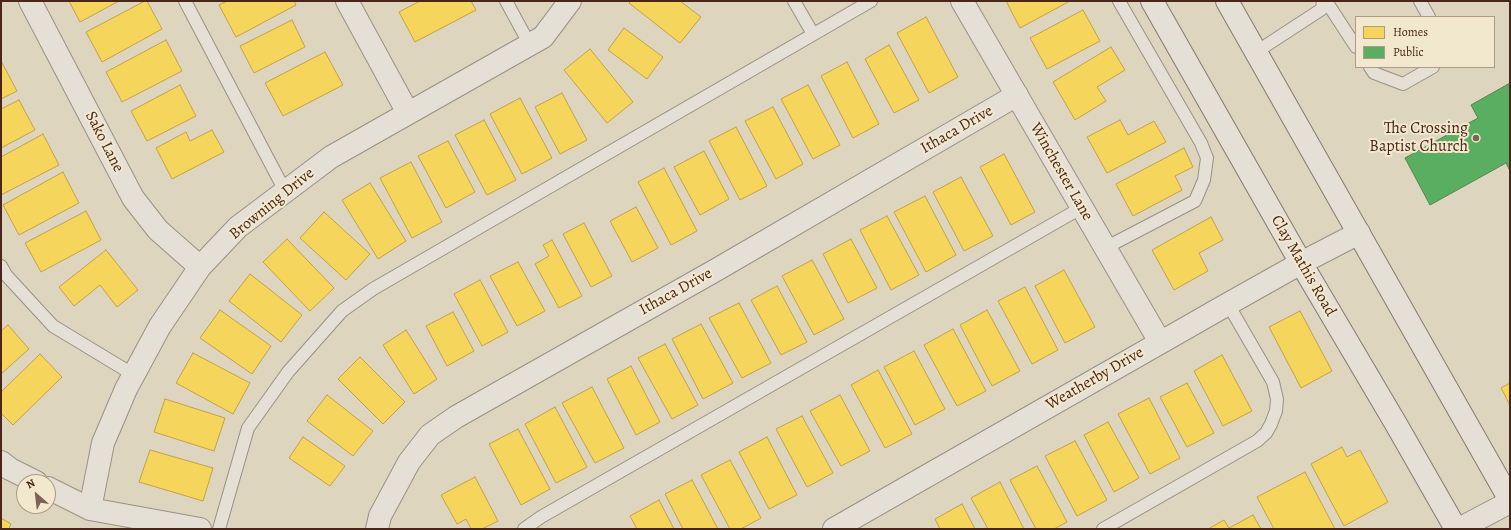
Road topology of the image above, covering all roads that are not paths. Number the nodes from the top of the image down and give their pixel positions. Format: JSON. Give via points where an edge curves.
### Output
{"nodes":[{"id":1,"x":30,"y":1,"type":"edge"},
{"id":2,"x":185,"y":1,"type":"edge"},
{"id":3,"x":347,"y":1,"type":"edge"},
{"id":4,"x":506,"y":1,"type":"edge"},
{"id":5,"x":570,"y":1,"type":"edge"},
{"id":6,"x":794,"y":1,"type":"edge"},
{"id":7,"x":871,"y":1,"type":"edge"},
{"id":8,"x":962,"y":1,"type":"edge"},
{"id":9,"x":1119,"y":1,"type":"edge"},
{"id":10,"x":1152,"y":1,"type":"edge"},
{"id":11,"x":1227,"y":1,"type":"edge"},
{"id":12,"x":1324,"y":1,"type":"edge"},
{"id":13,"x":1420,"y":1,"type":"edge"},
{"id":14,"x":1428,"y":16,"type":"edge"},
{"id":15,"x":812,"y":34,"type":"junction"},
{"id":16,"x":530,"y":45,"type":"junction"},
{"id":17,"x":1355,"y":46,"type":"edge"},
{"id":18,"x":1256,"y":52,"type":"junction"},
{"id":19,"x":1371,"y":68,"type":"edge"},
{"id":20,"x":1431,"y":68,"type":"edge"},
{"id":21,"x":1016,"y":95,"type":"junction"},
{"id":22,"x":408,"y":113,"type":"junction"},
{"id":23,"x":286,"y":191,"type":"junction"},
{"id":24,"x":1082,"y":208,"type":"junction"},
{"id":25,"x":1359,"y":233,"type":"junction"},
{"id":26,"x":1105,"y":248,"type":"junction"},
{"id":27,"x":1301,"y":263,"type":"junction"},
{"id":28,"x":1,"y":266,"type":"edge"},
{"id":29,"x":200,"y":267,"type":"junction"},
{"id":30,"x":1228,"y":304,"type":"junction"},
{"id":31,"x":1160,"y":342,"type":"junction"},
{"id":32,"x":134,"y":375,"type":"junction"},
{"id":33,"x":1,"y":462,"type":"edge"},
{"id":34,"x":20,"y":474,"type":"edge"},
{"id":35,"x":56,"y":492,"type":"edge"},
{"id":36,"x":1510,"y":501,"type":"edge"},
{"id":37,"x":90,"y":509,"type":"junction"},
{"id":38,"x":200,"y":529,"type":"edge"},
{"id":39,"x":219,"y":529,"type":"edge"},
{"id":40,"x":377,"y":529,"type":"edge"},
{"id":41,"x":524,"y":529,"type":"edge"},
{"id":42,"x":834,"y":529,"type":"edge"},
{"id":43,"x":1103,"y":529,"type":"edge"},
{"id":44,"x":1456,"y":529,"type":"edge"},
{"id":45,"x":1459,"y":529,"type":"edge"}],
"edges":[{"from":1,"to":29,"type":"street","name":"Sako Lane","via":[[133,198],[158,230]]},
{"from":2,"to":23,"type":"lane"},
{"from":3,"to":22,"type":"street"},
{"from":4,"to":16,"type":"lane"},
{"from":5,"to":16,"type":"street","name":"Browning Drive","via":[[543,37]]},
{"from":6,"to":15,"type":"lane"},
{"from":7,"to":15,"type":"lane"},
{"from":8,"to":21,"type":"street","name":"Winchester Lane"},
{"from":9,"to":26,"type":"lane","via":[[1201,143],[1207,158],[1204,180],[1195,201]]},
{"from":10,"to":27,"type":"street","name":"Clay Mathis Road"},
{"from":11,"to":18,"type":"street"},
{"from":12,"to":17,"type":"lane"},
{"from":12,"to":18,"type":"lane","via":[[1322,9]]},
{"from":13,"to":14,"type":"lane"},
{"from":15,"to":39,"type":"lane","via":[[380,285],[342,311],[288,372],[248,428]]},
{"from":16,"to":22,"type":"street","name":"Browning Drive"},
{"from":18,"to":25,"type":"street"},
{"from":19,"to":20,"type":"lane","via":[[1374,73],[1403,84]]},
{"from":21,"to":24,"type":"street","name":"Winchester Lane"},
{"from":21,"to":40,"type":"street","name":"Ithaca Drive","via":[[709,274],[456,417],[430,435],[409,462],[380,516]]},
{"from":22,"to":23,"type":"street","name":"Browning Drive","via":[[331,157]]},
{"from":23,"to":29,"type":"street","name":"Browning Drive","via":[[238,227]]},
{"from":24,"to":26,"type":"street","name":"Winchester Lane"},
{"from":24,"to":41,"type":"lane"},
{"from":25,"to":27,"type":"street","name":"Weatherby Drive"},
{"from":25,"to":36,"type":"street"},
{"from":26,"to":31,"type":"street","name":"Winchester Lane"},
{"from":27,"to":30,"type":"street","name":"Weatherby Drive"},
{"from":27,"to":44,"type":"street","name":"Clay Mathis Road"},
{"from":28,"to":32,"type":"lane","via":[[6,275],[53,326]]},
{"from":29,"to":32,"type":"street","name":"Browning Drive","via":[[160,326]]},
{"from":30,"to":31,"type":"street","name":"Weatherby Drive"},
{"from":30,"to":43,"type":"lane","via":[[1273,382],[1276,411],[1269,429],[1257,441]]},
{"from":31,"to":42,"type":"street","name":"Weatherby Drive"},
{"from":32,"to":37,"type":"street","name":"Browning Drive","via":[[103,443]]},
{"from":33,"to":34,"type":"street"},
{"from":35,"to":37,"type":"street"},
{"from":36,"to":45,"type":"street"},
{"from":37,"to":38,"type":"street"}]}
